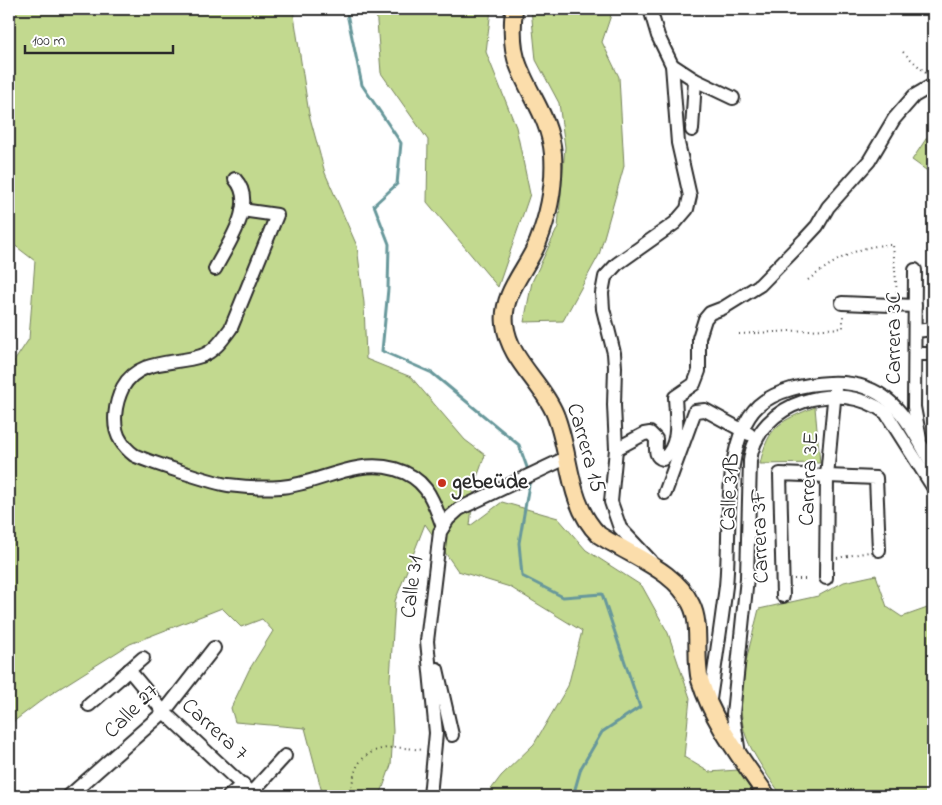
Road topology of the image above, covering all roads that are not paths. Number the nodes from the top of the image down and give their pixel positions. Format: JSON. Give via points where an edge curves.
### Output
{"nodes":[{"id":1,"x":514,"y":9,"type":"edge"},
{"id":2,"x":650,"y":9,"type":"edge"},
{"id":3,"x":672,"y":66,"type":"junction"},
{"id":4,"x":695,"y":80,"type":"junction"},
{"id":5,"x":933,"y":82,"type":"edge"},
{"id":6,"x":733,"y":98,"type":"dead end"},
{"id":7,"x":692,"y":130,"type":"dead end"},
{"id":8,"x":235,"y":179,"type":"dead end"},
{"id":9,"x":242,"y":210,"type":"junction"},
{"id":10,"x":215,"y":269,"type":"dead end"},
{"id":11,"x":915,"y":270,"type":"dead end"},
{"id":12,"x":842,"y":303,"type":"road end"},
{"id":13,"x":916,"y":306,"type":"junction"},
{"id":14,"x":933,"y":329,"type":"edge"},
{"id":15,"x":916,"y":331,"type":"junction"},
{"id":16,"x":916,"y":354,"type":"junction"},
{"id":17,"x":933,"y":354,"type":"edge"},
{"id":18,"x":835,"y":382,"type":"junction"},
{"id":19,"x":835,"y":397,"type":"junction"},
{"id":20,"x":914,"y":407,"type":"junction"},
{"id":21,"x":900,"y":412,"type":"junction"},
{"id":22,"x":742,"y":430,"type":"junction"},
{"id":23,"x":756,"y":438,"type":"junction"},
{"id":24,"x":921,"y":443,"type":"junction"},
{"id":25,"x":616,"y":449,"type":"junction"},
{"id":26,"x":563,"y":459,"type":"junction"},
{"id":27,"x":933,"y":466,"type":"edge"},
{"id":28,"x":827,"y":476,"type":"junction"},
{"id":29,"x":933,"y":487,"type":"edge"},
{"id":30,"x":665,"y":493,"type":"dead end"},
{"id":31,"x":443,"y":527,"type":"junction"},
{"id":32,"x":878,"y":550,"type":"road end"},
{"id":33,"x":660,"y":570,"type":"junction"},
{"id":34,"x":826,"y":578,"type":"road end"},
{"id":35,"x":783,"y":596,"type":"dead end"},
{"id":36,"x":427,"y":641,"type":"junction"},
{"id":37,"x":214,"y":648,"type":"dead end"},
{"id":38,"x":143,"y":658,"type":"dead end"},
{"id":39,"x":129,"y":670,"type":"junction"},
{"id":40,"x":89,"y":705,"type":"dead end"},
{"id":41,"x":709,"y":707,"type":"junction"},
{"id":42,"x":164,"y":712,"type":"junction"},
{"id":43,"x":452,"y":735,"type":"dead end"},
{"id":44,"x":739,"y":754,"type":"junction"},
{"id":45,"x":285,"y":756,"type":"dead end"},
{"id":46,"x":250,"y":791,"type":"edge"},
{"id":47,"x":69,"y":796,"type":"edge"},
{"id":48,"x":230,"y":796,"type":"edge"},
{"id":49,"x":430,"y":796,"type":"edge"},
{"id":50,"x":767,"y":796,"type":"edge"}],
"edges":[{"from":1,"to":26,"type":"main road","name":"Carrera 15","via":[[514,49],[518,66],[545,117],[553,153],[553,180],[550,204],[537,243],[508,299],[505,324],[513,351],[554,412]]},
{"from":2,"to":3,"type":"street"},
{"from":3,"to":4,"type":"street"},
{"from":3,"to":25,"type":"street","via":[[678,142],[690,196],[687,209],[675,223],[617,264],[603,283],[603,309],[614,353]]},
{"from":4,"to":6,"type":"street"},
{"from":4,"to":7,"type":"street"},
{"from":5,"to":25,"type":"street","via":[[914,96],[894,120],[870,161],[828,207],[804,240],[760,285],[705,319],[699,338],[699,371],[694,384],[675,397],[675,441],[668,456],[664,460],[659,458],[656,439],[650,433]]},
{"from":8,"to":9,"type":"street","via":[[241,187]]},
{"from":9,"to":10,"type":"street","via":[[238,225]]},
{"from":9,"to":31,"type":"street","via":[[277,215],[231,328],[219,344],[202,356],[160,363],[135,373],[124,387],[114,424],[122,442],[135,455],[227,485],[298,485],[344,469],[383,466],[398,470],[425,486]]},
{"from":11,"to":13,"type":"street","name":"Carrera 3C"},
{"from":12,"to":13,"type":"street"},
{"from":13,"to":15,"type":"street","name":"Carrera 3C"},
{"from":14,"to":15,"type":"street"},
{"from":15,"to":16,"type":"street","name":"Carrera 3C"},
{"from":16,"to":17,"type":"street"},
{"from":16,"to":20,"type":"street","name":"Carrera 3C"},
{"from":18,"to":19,"type":"street","name":"Carrera 3E"},
{"from":18,"to":21,"type":"street","name":"Calle 31B","via":[[866,386],[889,400]]},
{"from":18,"to":22,"type":"street","name":"Calle 31B","via":[[785,391],[758,406]]},
{"from":19,"to":23,"type":"street","name":"Calle 31B","via":[[808,400],[789,407],[769,420]]},
{"from":19,"to":28,"type":"street","name":"Carrera 3E"},
{"from":19,"to":29,"type":"street","name":"Calle 31B","via":[[863,400],[886,413]]},
{"from":20,"to":21,"type":"street","name":"Carrera 3C"},
{"from":20,"to":24,"type":"street","name":"Carrera 3C"},
{"from":21,"to":24,"type":"street","name":"Calle 31B"},
{"from":22,"to":23,"type":"street"},
{"from":22,"to":30,"type":"street","via":[[705,410],[695,411]]},
{"from":22,"to":41,"type":"street","name":"Calle 31B","via":[[733,460],[726,584]]},
{"from":23,"to":44,"type":"street","name":"Calle 31B","via":[[750,461],[747,578],[733,714]]},
{"from":24,"to":27,"type":"street","name":"Calle 31B"},
{"from":25,"to":33,"type":"street","via":[[611,502],[620,528]]},
{"from":26,"to":31,"type":"street","name":"Calle 31","via":[[459,509]]},
{"from":26,"to":33,"type":"main road","name":"Carrera 15","via":[[580,508],[589,523],[601,536]]},
{"from":28,"to":32,"type":"street","via":[[874,477],[878,481]]},
{"from":28,"to":34,"type":"street","name":"Carrera 3E"},
{"from":28,"to":35,"type":"street","name":"Carrera 3F","via":[[780,474]]},
{"from":31,"to":36,"type":"street","name":"Calle 31","via":[[436,553]]},
{"from":33,"to":41,"type":"main road","name":"Carrera 15","via":[[678,584],[692,606],[699,677]]},
{"from":36,"to":43,"type":"street","via":[[435,655]]},
{"from":36,"to":49,"type":"street","name":"Calle 31","via":[[436,733]]},
{"from":37,"to":42,"type":"street","name":"Calle 27"},
{"from":38,"to":39,"type":"street"},
{"from":39,"to":40,"type":"street"},
{"from":39,"to":42,"type":"street","name":"Carrera 7"},
{"from":41,"to":44,"type":"main road","name":"Carrera 15"},
{"from":42,"to":46,"type":"street","name":"Carrera 7"},
{"from":42,"to":47,"type":"street","name":"Calle 27"},
{"from":44,"to":50,"type":"main road","name":"Carrera 15"},
{"from":45,"to":46,"type":"street"},
{"from":46,"to":48,"type":"street"}]}
